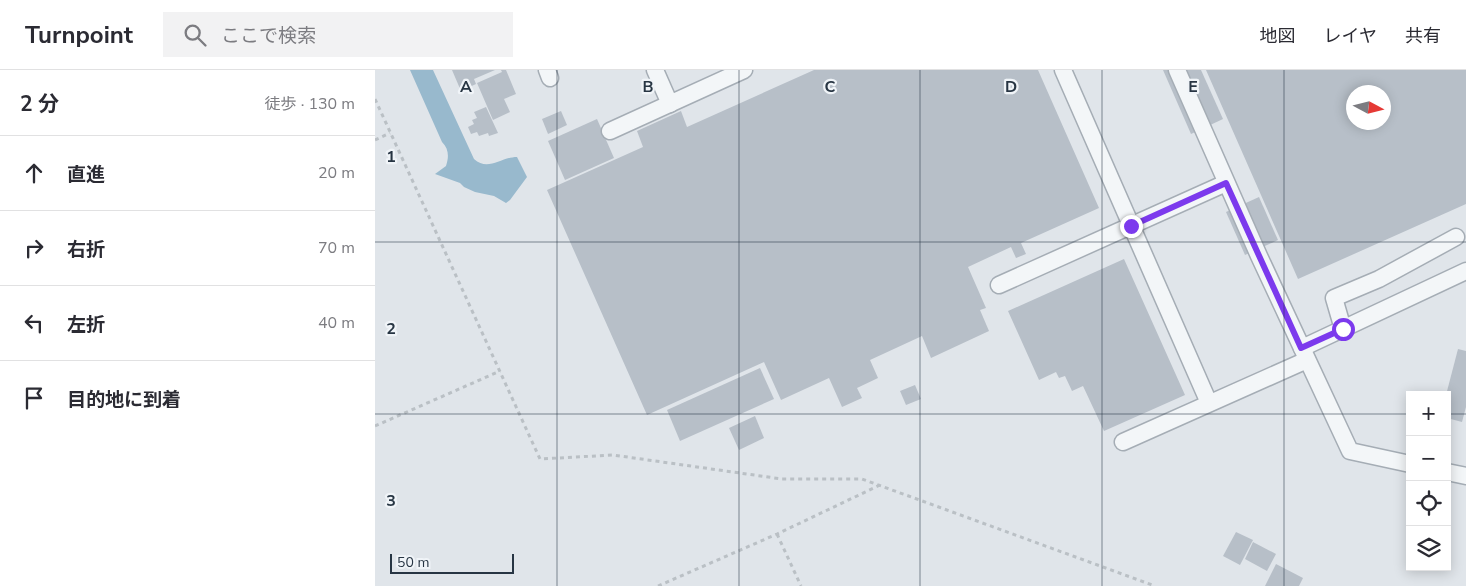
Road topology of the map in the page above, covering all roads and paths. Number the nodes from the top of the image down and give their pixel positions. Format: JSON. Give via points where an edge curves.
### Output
{"nodes":[{"id":1,"x":655,"y":70,"type":"edge"},
{"id":2,"x":744,"y":70,"type":"edge"},
{"id":3,"x":1063,"y":70,"type":"edge"},
{"id":4,"x":1177,"y":70,"type":"edge"},
{"id":5,"x":375,"y":99,"type":"edge"},
{"id":6,"x":670,"y":104,"type":"junction"},
{"id":7,"x":610,"y":131,"type":"dead end"},
{"id":8,"x":390,"y":133,"type":"junction"},
{"id":9,"x":375,"y":140,"type":"edge"},
{"id":10,"x":1226,"y":183,"type":"junction"},
{"id":11,"x":1131,"y":226,"type":"junction"},
{"id":12,"x":1456,"y":237,"type":"dead end"},
{"id":13,"x":1466,"y":271,"type":"edge"},
{"id":14,"x":999,"y":285,"type":"dead end"},
{"id":15,"x":1343,"y":329,"type":"junction"},
{"id":16,"x":1304,"y":354,"type":"junction"},
{"id":17,"x":500,"y":371,"type":"junction"},
{"id":18,"x":1209,"y":403,"type":"junction"},
{"id":19,"x":375,"y":426,"type":"edge"},
{"id":20,"x":1123,"y":442,"type":"dead end"},
{"id":21,"x":1406,"y":463,"type":"edge"},
{"id":22,"x":1451,"y":473,"type":"edge"},
{"id":23,"x":1466,"y":476,"type":"edge"},
{"id":24,"x":880,"y":484,"type":"junction"},
{"id":25,"x":777,"y":534,"type":"junction"},
{"id":26,"x":659,"y":586,"type":"edge"},
{"id":27,"x":801,"y":586,"type":"edge"},
{"id":28,"x":1155,"y":586,"type":"edge"}],
"edges":[{"from":1,"to":6,"type":"lane"},
{"from":2,"to":6,"type":"lane"},
{"from":3,"to":11,"type":"lane"},
{"from":4,"to":10,"type":"lane"},
{"from":5,"to":8,"type":"path"},
{"from":6,"to":7,"type":"lane"},
{"from":8,"to":9,"type":"path"},
{"from":8,"to":17,"type":"path"},
{"from":10,"to":11,"type":"lane"},
{"from":10,"to":16,"type":"lane"},
{"from":11,"to":14,"type":"lane"},
{"from":11,"to":18,"type":"lane"},
{"from":12,"to":15,"type":"lane","via":[[1334,298]]},
{"from":13,"to":15,"type":"lane"},
{"from":15,"to":16,"type":"lane"},
{"from":16,"to":18,"type":"lane"},
{"from":16,"to":21,"type":"lane","via":[[1350,451]]},
{"from":17,"to":19,"type":"path"},
{"from":17,"to":24,"type":"path","via":[[540,459],[613,455],[782,479],[862,479]]},
{"from":18,"to":20,"type":"lane"},
{"from":22,"to":23,"type":"lane"},
{"from":24,"to":25,"type":"path"},
{"from":24,"to":28,"type":"path"},
{"from":25,"to":26,"type":"path"},
{"from":25,"to":27,"type":"path"}]}
